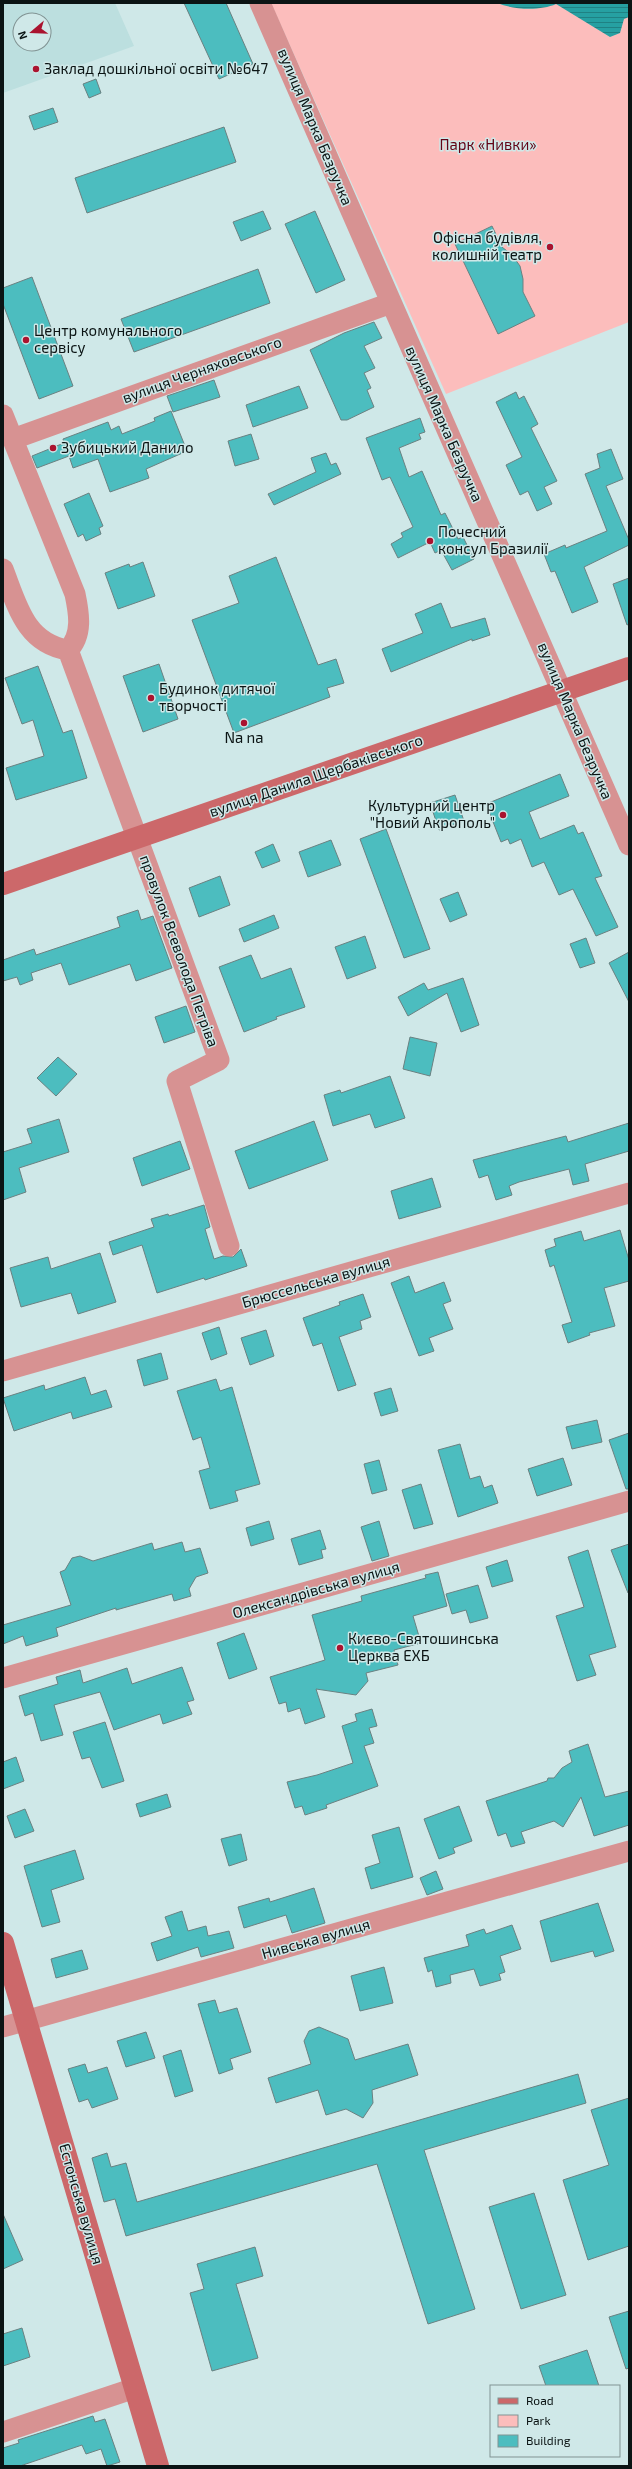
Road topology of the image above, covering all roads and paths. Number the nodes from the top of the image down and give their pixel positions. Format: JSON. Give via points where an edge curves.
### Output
{"nodes":[{"id":1,"x":260,"y":3,"type":"edge"},
{"id":2,"x":391,"y":303,"type":"junction"},
{"id":3,"x":3,"y":415,"type":"edge"},
{"id":4,"x":13,"y":439,"type":"junction"},
{"id":5,"x":3,"y":570,"type":"edge"},
{"id":6,"x":68,"y":650,"type":"junction"},
{"id":7,"x":629,"y":668,"type":"edge"},
{"id":8,"x":562,"y":691,"type":"junction"},
{"id":9,"x":137,"y":838,"type":"junction"},
{"id":10,"x":629,"y":845,"type":"edge"},
{"id":11,"x":3,"y":884,"type":"edge"},
{"id":12,"x":629,"y":1193,"type":"edge"},
{"id":13,"x":229,"y":1246,"type":"dead end"},
{"id":14,"x":3,"y":1371,"type":"edge"},
{"id":15,"x":629,"y":1501,"type":"edge"},
{"id":16,"x":3,"y":1678,"type":"edge"},
{"id":17,"x":629,"y":1851,"type":"edge"},
{"id":18,"x":3,"y":1943,"type":"edge"},
{"id":19,"x":26,"y":2020,"type":"junction"},
{"id":20,"x":3,"y":2027,"type":"edge"},
{"id":21,"x":135,"y":2388,"type":"junction"},
{"id":22,"x":3,"y":2432,"type":"edge"},
{"id":23,"x":158,"y":2466,"type":"edge"}],
"edges":[{"from":1,"to":2,"type":"street","name":"вулиця Марка Безручка"},
{"from":2,"to":4,"type":"street","name":"вулиця Черняховського"},
{"from":2,"to":8,"type":"street","name":"вулиця Марка Безручка"},
{"from":3,"to":4,"type":"street"},
{"from":4,"to":6,"type":"street","via":[[75,594],[79,618],[75,643]]},
{"from":5,"to":6,"type":"street","via":[[22,618],[36,637],[54,648]]},
{"from":6,"to":9,"type":"street"},
{"from":7,"to":8,"type":"main road","name":"вулиця Данила Щербаківського"},
{"from":8,"to":9,"type":"main road","name":"вулиця Данила Щербаківського"},
{"from":8,"to":10,"type":"street","name":"вулиця Марка Безручка"},
{"from":9,"to":11,"type":"main road","name":"вулиця Данила Щербаківського"},
{"from":9,"to":13,"type":"street","name":"провулок Всеволода Петріва","via":[[219,1060],[177,1081]]},
{"from":12,"to":14,"type":"street","name":"Брюссельська вулиця"},
{"from":15,"to":16,"type":"street","name":"Олександрівська вулиця"},
{"from":17,"to":19,"type":"street","name":"Нивська вулиця"},
{"from":18,"to":19,"type":"main road","name":"Естонська вулиця"},
{"from":19,"to":20,"type":"street","name":"Нивська вулиця"},
{"from":19,"to":21,"type":"main road","name":"Естонська вулиця"},
{"from":21,"to":22,"type":"street"},
{"from":21,"to":23,"type":"main road","name":"Естонська вулиця"}]}
